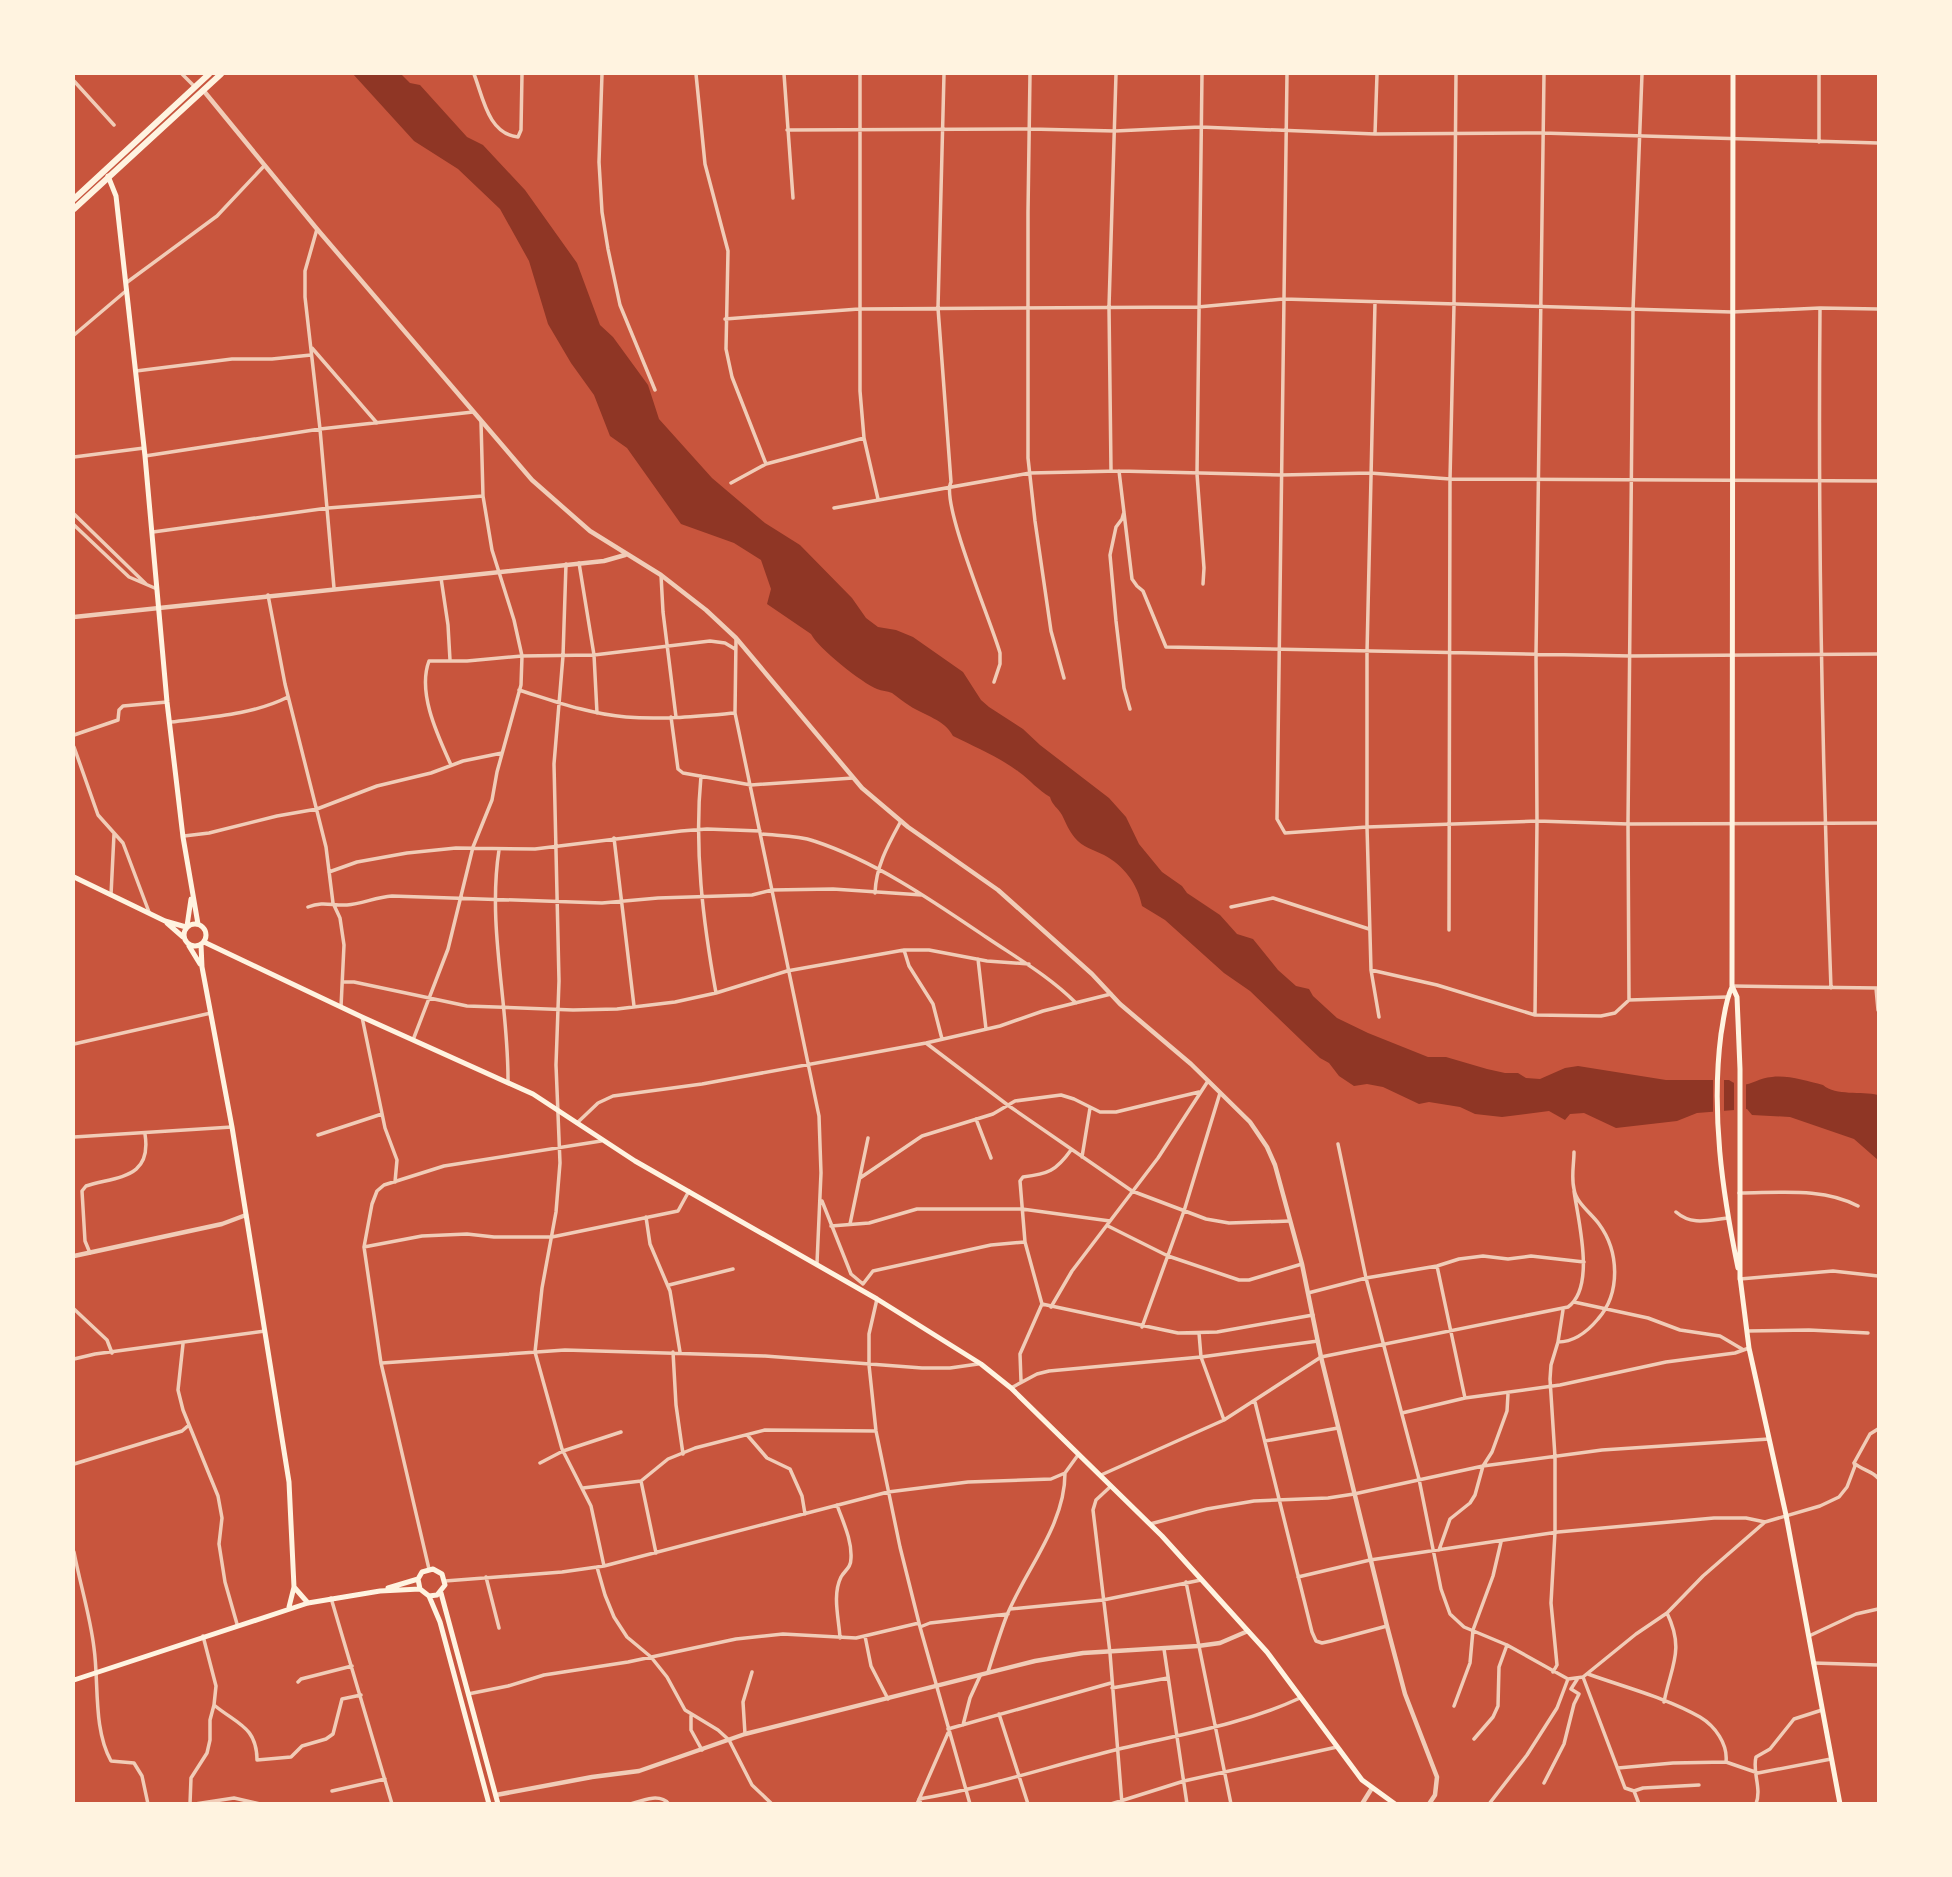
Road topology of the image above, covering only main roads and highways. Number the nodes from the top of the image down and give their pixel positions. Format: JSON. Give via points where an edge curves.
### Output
{"nodes":[{"id":1,"x":209,"y":74,"type":"edge"},
{"id":2,"x":221,"y":74,"type":"edge"},
{"id":3,"x":1733,"y":74,"type":"edge"},
{"id":4,"x":108,"y":176,"type":"junction"},
{"id":5,"x":74,"y":198,"type":"edge"},
{"id":6,"x":74,"y":209,"type":"edge"},
{"id":7,"x":74,"y":877,"type":"edge"},
{"id":8,"x":191,"y":896,"type":"junction"},
{"id":9,"x":165,"y":921,"type":"junction"},
{"id":10,"x":198,"y":924,"type":"junction"},
{"id":11,"x":187,"y":927,"type":"junction"},
{"id":12,"x":206,"y":933,"type":"junction"},
{"id":13,"x":183,"y":937,"type":"junction"},
{"id":14,"x":202,"y":943,"type":"junction"},
{"id":15,"x":189,"y":946,"type":"junction"},
{"id":16,"x":221,"y":950,"type":"junction"},
{"id":17,"x":202,"y":967,"type":"junction"},
{"id":18,"x":1732,"y":986,"type":"junction"},
{"id":19,"x":1740,"y":1279,"type":"junction"},
{"id":20,"x":418,"y":1579,"type":"junction"},
{"id":21,"x":294,"y":1587,"type":"junction"},
{"id":22,"x":419,"y":1589,"type":"junction"},
{"id":23,"x":380,"y":1591,"type":"junction"},
{"id":24,"x":441,"y":1592,"type":"junction"},
{"id":25,"x":429,"y":1596,"type":"junction"},
{"id":26,"x":308,"y":1603,"type":"junction"},
{"id":27,"x":289,"y":1607,"type":"junction"},
{"id":28,"x":74,"y":1680,"type":"edge"},
{"id":29,"x":489,"y":1804,"type":"edge"},
{"id":30,"x":498,"y":1804,"type":"edge"},
{"id":31,"x":1395,"y":1804,"type":"edge"},
{"id":32,"x":1840,"y":1804,"type":"edge"}],
"edges":[{"from":1,"to":5,"type":"highway"},
{"from":2,"to":4,"type":"highway"},
{"from":3,"to":18,"type":"main road"},
{"from":4,"to":6,"type":"highway"},
{"from":4,"to":8,"type":"main road","via":[[116,196]]},
{"from":7,"to":9,"type":"main road"},
{"from":8,"to":10,"type":"main road"},
{"from":8,"to":11,"type":"main road"},
{"from":9,"to":11,"type":"main road"},
{"from":9,"to":13,"type":"main road"},
{"from":10,"to":11,"type":"main road"},
{"from":10,"to":12,"type":"main road"},
{"from":11,"to":13,"type":"main road"},
{"from":12,"to":14,"type":"main road"},
{"from":12,"to":16,"type":"main road"},
{"from":13,"to":15,"type":"main road"},
{"from":14,"to":15,"type":"main road"},
{"from":14,"to":16,"type":"main road"},
{"from":14,"to":17,"type":"main road"},
{"from":15,"to":17,"type":"main road"},
{"from":16,"to":31,"type":"main road","via":[[533,1094],[601,1141],[861,1286],[981,1364],[1011,1388],[1203,1580],[1302,1697],[1362,1780]]},
{"from":17,"to":21,"type":"main road","via":[[289,1482]]},
{"from":18,"to":19,"type":"main road","via":[[1737,998],[1740,1069]]},
{"from":18,"to":19,"type":"main road","via":[[1718,1070],[1718,1142]]},
{"from":19,"to":32,"type":"main road","via":[[1746,1349],[1786,1515]]},
{"from":20,"to":22,"type":"main road"},
{"from":20,"to":23,"type":"main road"},
{"from":20,"to":24,"type":"main road","via":[[429,1569],[440,1572],[445,1581]]},
{"from":21,"to":26,"type":"main road"},
{"from":21,"to":27,"type":"main road"},
{"from":22,"to":23,"type":"main road"},
{"from":22,"to":25,"type":"main road"},
{"from":23,"to":26,"type":"main road"},
{"from":24,"to":25,"type":"main road"},
{"from":24,"to":30,"type":"main road"},
{"from":25,"to":29,"type":"main road"},
{"from":26,"to":27,"type":"main road"},
{"from":27,"to":28,"type":"main road"}]}
